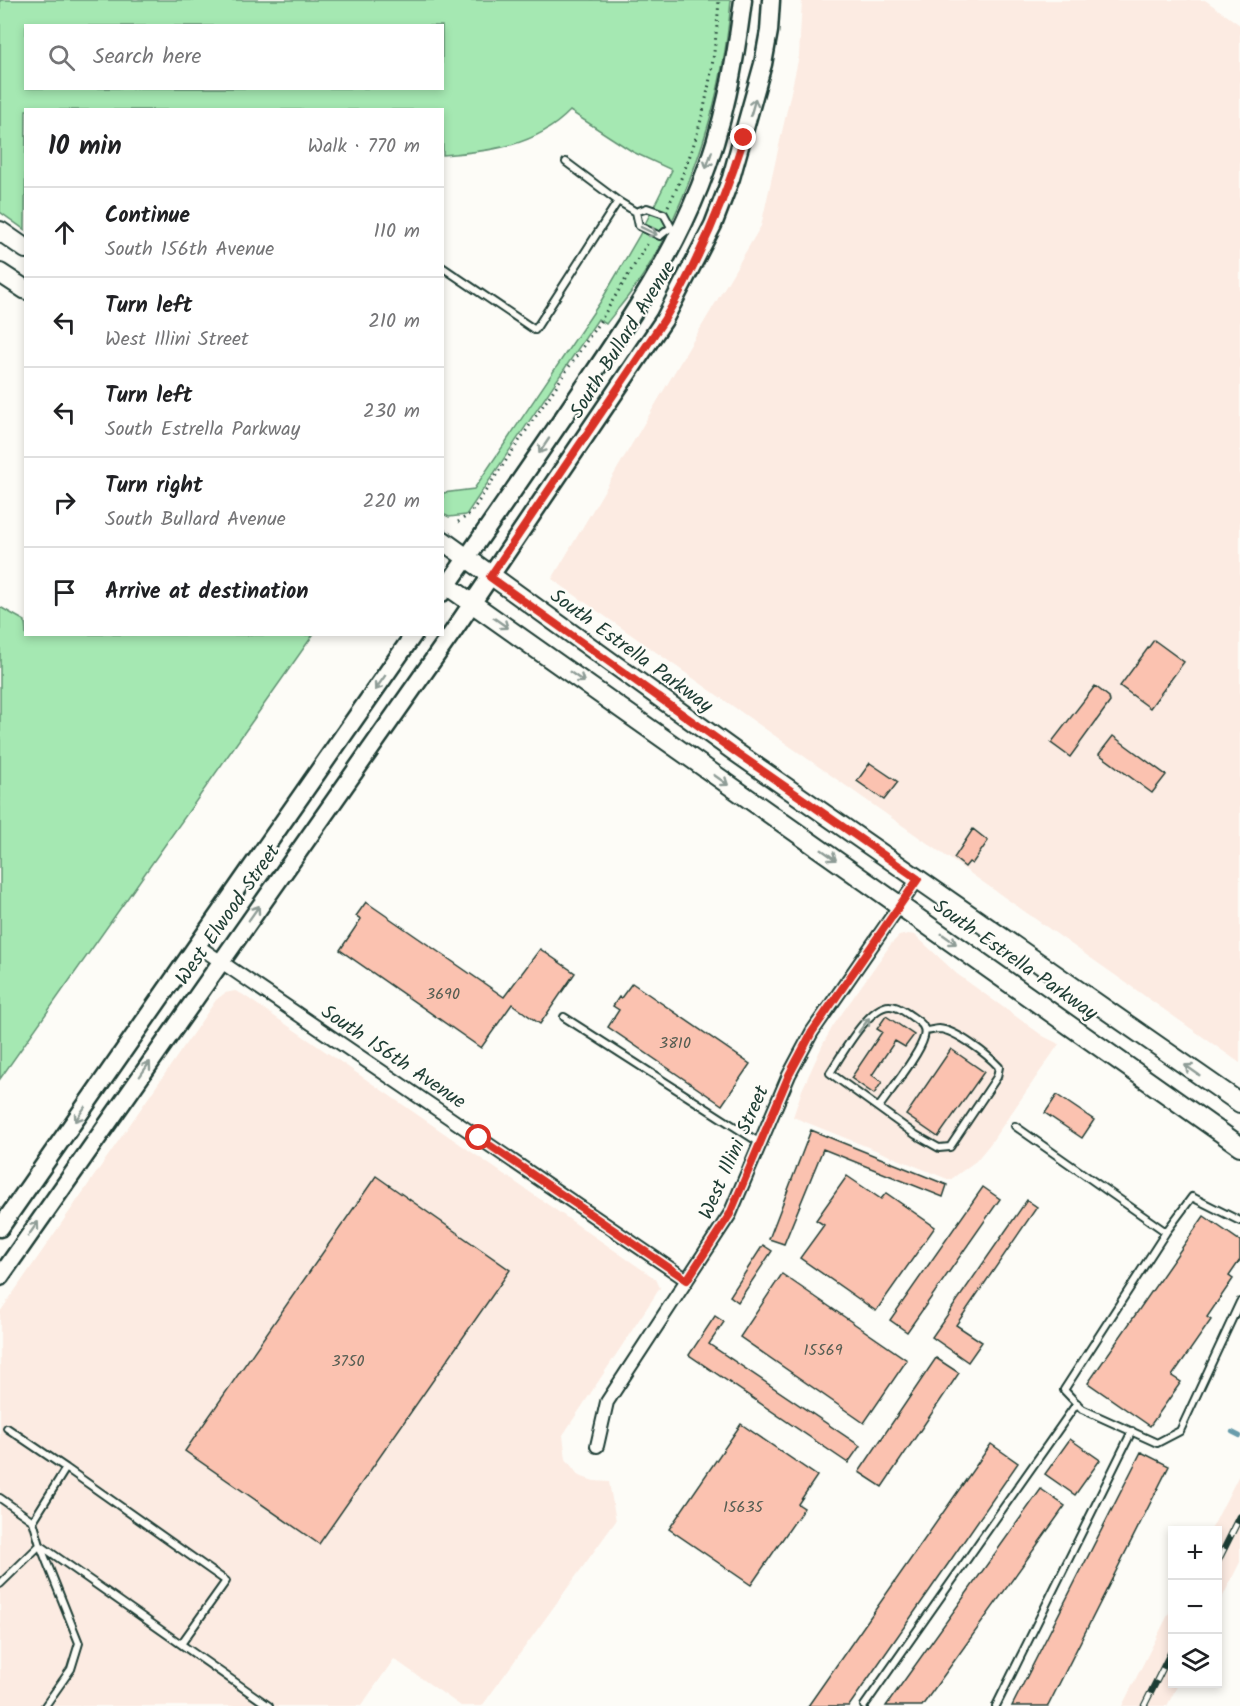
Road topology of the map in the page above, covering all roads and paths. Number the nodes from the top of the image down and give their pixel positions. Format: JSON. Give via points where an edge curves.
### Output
{"nodes":[{"id":1,"x":719,"y":0,"type":"edge"},
{"id":2,"x":743,"y":0,"type":"edge"},
{"id":3,"x":771,"y":0,"type":"edge"},
{"id":4,"x":566,"y":162,"type":"dead end"},
{"id":5,"x":618,"y":201,"type":"junction"},
{"id":6,"x":636,"y":212,"type":"junction"},
{"id":7,"x":664,"y":214,"type":"junction"},
{"id":8,"x":674,"y":230,"type":"junction"},
{"id":9,"x":0,"y":231,"type":"edge"},
{"id":10,"x":653,"y":233,"type":"junction"},
{"id":11,"x":24,"y":248,"type":"edge"},
{"id":12,"x":444,"y":268,"type":"edge"},
{"id":13,"x":0,"y":273,"type":"edge"},
{"id":14,"x":24,"y":289,"type":"edge"},
{"id":15,"x":458,"y":522,"type":"dead end"},
{"id":16,"x":444,"y":541,"type":"edge"},
{"id":17,"x":468,"y":558,"type":"junction"},
{"id":18,"x":490,"y":577,"type":"junction"},
{"id":19,"x":444,"y":587,"type":"edge"},
{"id":20,"x":472,"y":603,"type":"junction"},
{"id":21,"x":413,"y":636,"type":"edge"},
{"id":22,"x":918,"y":879,"type":"junction"},
{"id":23,"x":901,"y":905,"type":"junction"},
{"id":24,"x":198,"y":946,"type":"junction"},
{"id":25,"x":220,"y":961,"type":"junction"},
{"id":26,"x":564,"y":1017,"type":"dead end"},
{"id":27,"x":925,"y":1031,"type":"junction"},
{"id":28,"x":1240,"y":1103,"type":"edge"},
{"id":29,"x":879,"y":1107,"type":"junction"},
{"id":30,"x":1015,"y":1126,"type":"dead end"},
{"id":31,"x":760,"y":1143,"type":"junction"},
{"id":32,"x":1240,"y":1146,"type":"edge"},
{"id":33,"x":1240,"y":1221,"type":"edge"},
{"id":34,"x":0,"y":1228,"type":"edge"},
{"id":35,"x":1166,"y":1232,"type":"junction"},
{"id":36,"x":0,"y":1277,"type":"edge"},
{"id":37,"x":687,"y":1280,"type":"junction"},
{"id":38,"x":1240,"y":1302,"type":"edge"},
{"id":39,"x":1077,"y":1403,"type":"junction"},
{"id":40,"x":7,"y":1428,"type":"dead end"},
{"id":41,"x":1132,"y":1431,"type":"junction"},
{"id":42,"x":597,"y":1446,"type":"dead end"},
{"id":43,"x":66,"y":1468,"type":"junction"},
{"id":44,"x":0,"y":1498,"type":"edge"},
{"id":45,"x":33,"y":1521,"type":"junction"},
{"id":46,"x":40,"y":1545,"type":"junction"},
{"id":47,"x":0,"y":1584,"type":"edge"},
{"id":48,"x":181,"y":1644,"type":"junction"},
{"id":49,"x":45,"y":1706,"type":"edge"},
{"id":50,"x":269,"y":1706,"type":"edge"},
{"id":51,"x":864,"y":1706,"type":"edge"},
{"id":52,"x":996,"y":1706,"type":"edge"}],
"edges":[{"from":1,"to":7,"type":"path","via":[[707,98],[684,171]]},
{"from":2,"to":8,"type":"main road","name":"South Bullard Avenue","one_way":true,"via":[[725,110],[700,186]]},
{"from":18,"to":3,"type":"main road","name":"South Bullard Avenue","one_way":true,"via":[[664,320],[714,225],[744,138],[763,64]]},
{"from":4,"to":5,"type":"lane"},
{"from":5,"to":6,"type":"lane"},
{"from":5,"to":12,"type":"lane","via":[[535,330]]},
{"from":6,"to":7,"type":"lane","via":[[647,208]]},
{"from":6,"to":10,"type":"lane","one_way":true,"via":[[639,226]]},
{"from":7,"to":8,"type":"lane"},
{"from":8,"to":10,"type":"lane","via":[[660,236]]},
{"from":8,"to":17,"type":"main road","name":"South Bullard Avenue","one_way":true,"via":[[662,267],[632,316]]},
{"from":9,"to":11,"type":"main road"},
{"from":10,"to":15,"type":"path","via":[[561,381],[470,514]]},
{"from":13,"to":14,"type":"main road"},
{"from":16,"to":17,"type":"main road","name":"South Estrella Parkway"},
{"from":17,"to":18,"type":"main road","name":"South Estrella Parkway"},
{"from":17,"to":19,"type":"main road"},
{"from":18,"to":20,"type":"main road","name":"West Elwood Street"},
{"from":18,"to":22,"type":"main road","name":"South Estrella Parkway"},
{"from":19,"to":20,"type":"main road","name":"South Estrella Parkway"},
{"from":20,"to":23,"type":"main road","name":"South Estrella Parkway","one_way":true},
{"from":25,"to":20,"type":"main road","name":"West Elwood Street","one_way":true},
{"from":21,"to":24,"type":"main road","name":"West Elwood Street","one_way":true},
{"from":22,"to":23,"type":"street","name":"West Illini Street"},
{"from":28,"to":22,"type":"main road","name":"South Estrella Parkway","one_way":true},
{"from":23,"to":31,"type":"street","name":"West Illini Street","via":[[812,1032]]},
{"from":23,"to":32,"type":"main road","name":"South Estrella Parkway","one_way":true},
{"from":24,"to":25,"type":"street","name":"South 156th Avenue"},
{"from":24,"to":34,"type":"main road","name":"West Elwood Street","one_way":true},
{"from":36,"to":25,"type":"main road","name":"West Elwood Street","one_way":true},
{"from":25,"to":37,"type":"street","name":"South 156th Avenue"},
{"from":26,"to":31,"type":"lane"},
{"from":27,"to":29,"type":"lane","via":[[921,1044]]},
{"from":29,"to":27,"type":"lane","one_way":true,"via":[[830,1073],[880,1008],[893,1005],[923,1024]]},
{"from":27,"to":29,"type":"lane","via":[[940,1029],[958,1036],[992,1059],[999,1067],[997,1077],[950,1147],[939,1148]]},
{"from":30,"to":35,"type":"lane"},
{"from":31,"to":37,"type":"street","name":"West Illini Street","via":[[730,1214]]},
{"from":33,"to":35,"type":"lane","via":[[1192,1197]]},
{"from":35,"to":39,"type":"lane","via":[[1064,1390]]},
{"from":37,"to":42,"type":"street","name":"West Illini Street","via":[[607,1402]]},
{"from":38,"to":41,"type":"lane","via":[[1179,1431],[1157,1443]]},
{"from":39,"to":41,"type":"lane","via":[[1082,1409]]},
{"from":39,"to":51,"type":"lane"},
{"from":40,"to":43,"type":"lane"},
{"from":41,"to":52,"type":"lane"},
{"from":43,"to":45,"type":"lane"},
{"from":43,"to":48,"type":"lane","via":[[226,1581]]},
{"from":44,"to":45,"type":"lane"},
{"from":45,"to":46,"type":"lane"},
{"from":46,"to":47,"type":"lane"},
{"from":46,"to":48,"type":"lane"},
{"from":46,"to":49,"type":"lane","via":[[79,1642],[72,1669]]},
{"from":48,"to":50,"type":"lane"}]}
